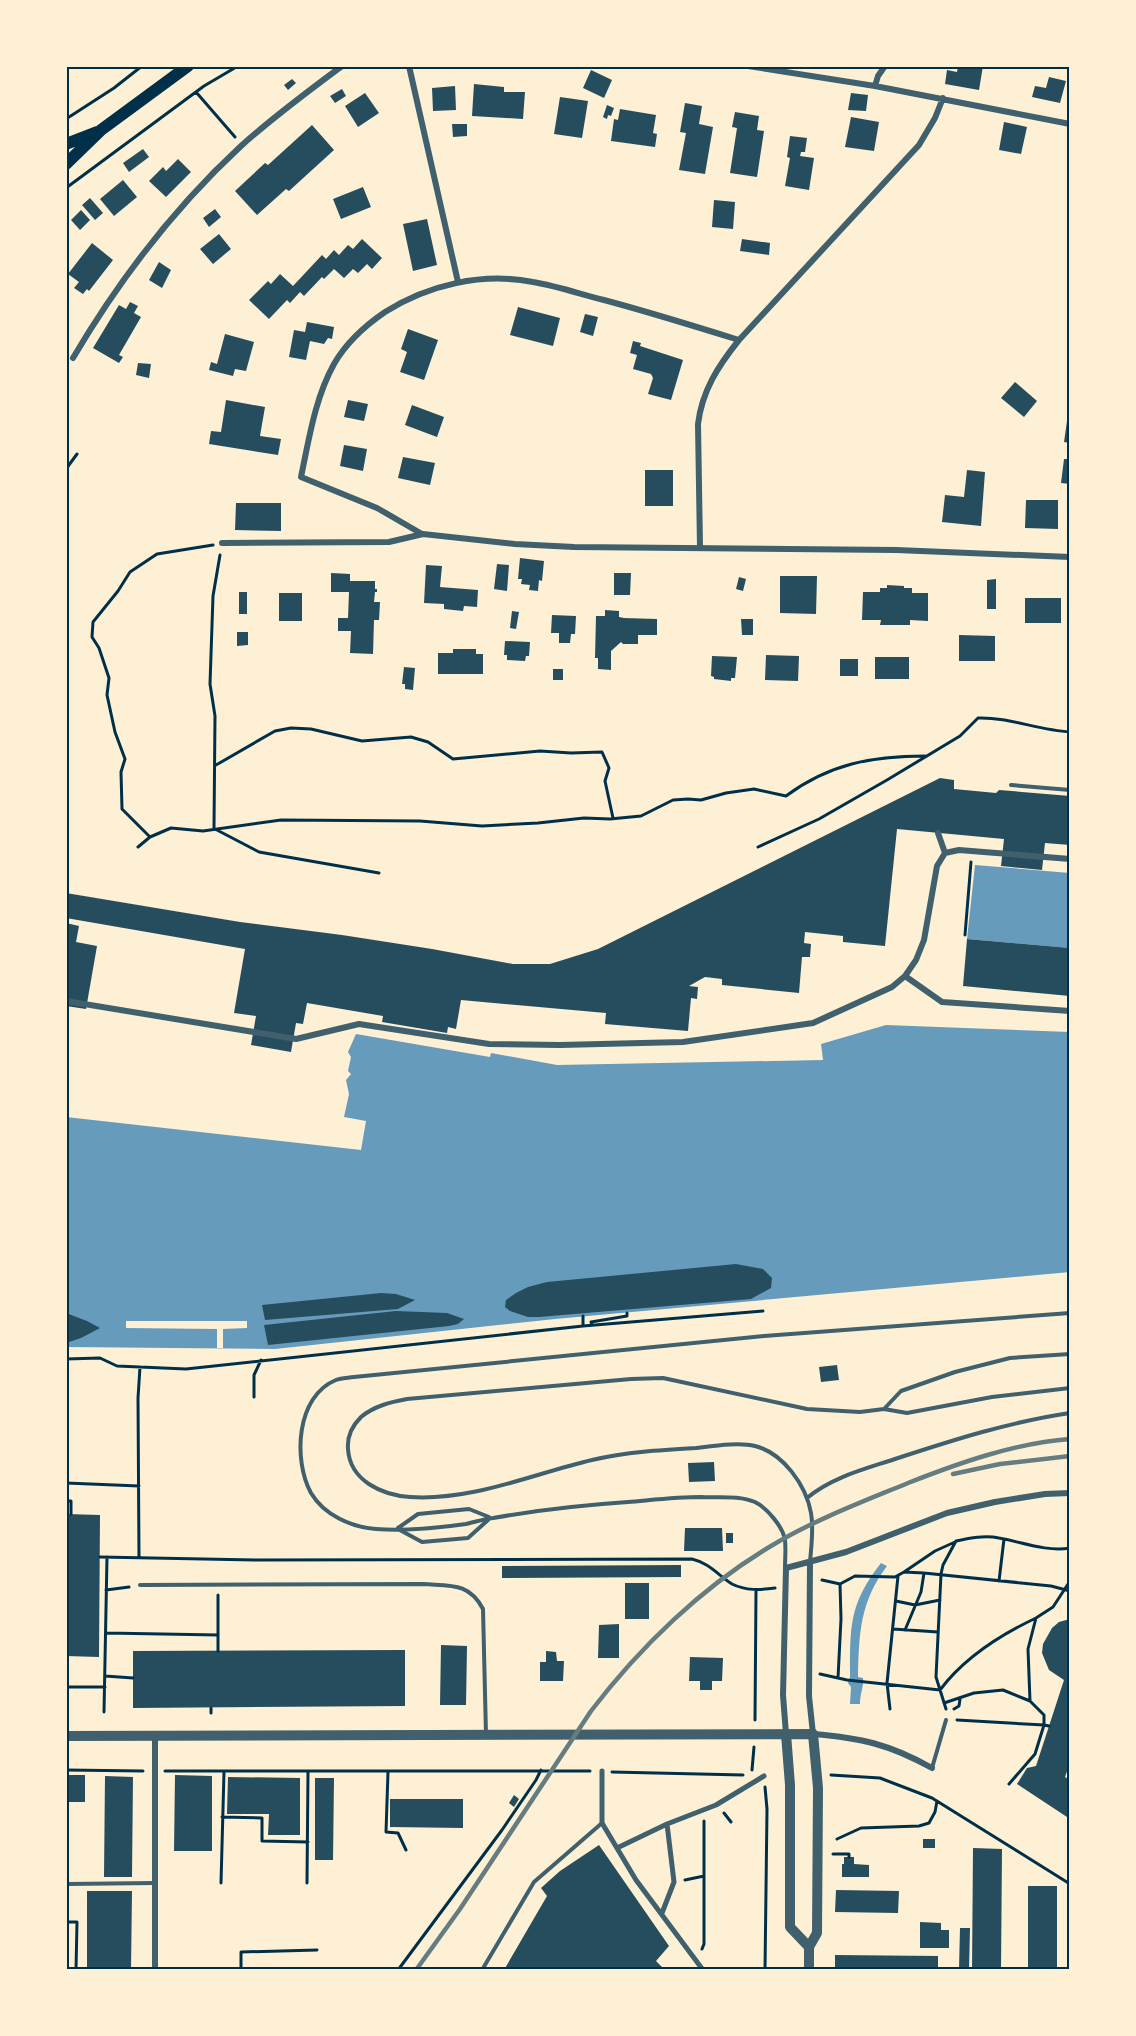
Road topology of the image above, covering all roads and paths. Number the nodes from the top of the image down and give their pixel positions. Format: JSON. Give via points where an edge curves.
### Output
{"nodes":[{"id":1,"x":142,"y":66,"type":"edge"},
{"id":2,"x":188,"y":66,"type":"edge"},
{"id":3,"x":238,"y":66,"type":"edge"},
{"id":4,"x":342,"y":66,"type":"edge"},
{"id":5,"x":409,"y":66,"type":"edge"},
{"id":6,"x":748,"y":66,"type":"edge"},
{"id":7,"x":885,"y":66,"type":"edge"},
{"id":8,"x":875,"y":86,"type":"junction"},
{"id":9,"x":196,"y":92,"type":"junction"},
{"id":10,"x":943,"y":98,"type":"junction"},
{"id":11,"x":66,"y":119,"type":"edge"},
{"id":12,"x":1070,"y":124,"type":"edge"},
{"id":13,"x":101,"y":130,"type":"junction"},
{"id":14,"x":66,"y":144,"type":"edge"},
{"id":15,"x":242,"y":145,"type":"junction"},
{"id":16,"x":66,"y":164,"type":"edge"},
{"id":17,"x":66,"y":188,"type":"edge"},
{"id":18,"x":458,"y":282,"type":"junction"},
{"id":19,"x":739,"y":340,"type":"junction"},
{"id":20,"x":73,"y":358,"type":"dead end"},
{"id":21,"x":77,"y":454,"type":"dead end"},
{"id":22,"x":66,"y":469,"type":"edge"},
{"id":23,"x":423,"y":534,"type":"junction"},
{"id":24,"x":222,"y":543,"type":"junction"},
{"id":25,"x":700,"y":547,"type":"junction"},
{"id":26,"x":1070,"y":557,"type":"edge"},
{"id":27,"x":1070,"y":732,"type":"edge"},
{"id":28,"x":925,"y":756,"type":"junction"},
{"id":29,"x":216,"y":765,"type":"junction"},
{"id":30,"x":1011,"y":785,"type":"dead end"},
{"id":31,"x":1070,"y":790,"type":"edge"},
{"id":32,"x":613,"y":819,"type":"junction"},
{"id":33,"x":214,"y":828,"type":"junction"},
{"id":34,"x":938,"y":833,"type":"dead end"},
{"id":35,"x":150,"y":837,"type":"junction"},
{"id":36,"x":138,"y":847,"type":"dead end"},
{"id":37,"x":758,"y":847,"type":"dead end"},
{"id":38,"x":945,"y":853,"type":"junction"},
{"id":39,"x":1070,"y":859,"type":"edge"},
{"id":40,"x":971,"y":861,"type":"dead end"},
{"id":41,"x":379,"y":873,"type":"dead end"},
{"id":42,"x":965,"y":935,"type":"dead end"},
{"id":43,"x":905,"y":976,"type":"junction"},
{"id":44,"x":66,"y":1001,"type":"edge"},
{"id":45,"x":1070,"y":1011,"type":"edge"},
{"id":46,"x":763,"y":1311,"type":"dead end"},
{"id":47,"x":627,"y":1313,"type":"dead end"},
{"id":48,"x":1070,"y":1314,"type":"edge"},
{"id":49,"x":583,"y":1316,"type":"dead end"},
{"id":50,"x":592,"y":1325,"type":"junction"},
{"id":51,"x":583,"y":1326,"type":"junction"},
{"id":52,"x":1070,"y":1353,"type":"edge"},
{"id":53,"x":66,"y":1359,"type":"edge"},
{"id":54,"x":261,"y":1360,"type":"junction"},
{"id":55,"x":140,"y":1367,"type":"junction"},
{"id":56,"x":1070,"y":1388,"type":"edge"},
{"id":57,"x":254,"y":1397,"type":"dead end"},
{"id":58,"x":884,"y":1409,"type":"junction"},
{"id":59,"x":1070,"y":1413,"type":"edge"},
{"id":60,"x":66,"y":1483,"type":"edge"},
{"id":61,"x":139,"y":1485,"type":"junction"},
{"id":62,"x":1070,"y":1493,"type":"edge"},
{"id":63,"x":807,"y":1498,"type":"junction"},
{"id":64,"x":66,"y":1501,"type":"edge"},
{"id":65,"x":71,"y":1514,"type":"dead end"},
{"id":66,"x":490,"y":1518,"type":"junction"},
{"id":67,"x":398,"y":1528,"type":"junction"},
{"id":68,"x":1004,"y":1539,"type":"junction"},
{"id":69,"x":956,"y":1541,"type":"junction"},
{"id":70,"x":1070,"y":1548,"type":"edge"},
{"id":71,"x":100,"y":1557,"type":"dead end"},
{"id":72,"x":107,"y":1557,"type":"junction"},
{"id":73,"x":140,"y":1557,"type":"junction"},
{"id":74,"x":810,"y":1563,"type":"junction"},
{"id":75,"x":786,"y":1568,"type":"junction"},
{"id":76,"x":904,"y":1572,"type":"junction"},
{"id":77,"x":924,"y":1573,"type":"junction"},
{"id":78,"x":941,"y":1574,"type":"junction"},
{"id":79,"x":898,"y":1576,"type":"junction"},
{"id":80,"x":825,"y":1581,"type":"dead end"},
{"id":81,"x":999,"y":1581,"type":"junction"},
{"id":82,"x":1070,"y":1581,"type":"edge"},
{"id":83,"x":840,"y":1584,"type":"junction"},
{"id":84,"x":140,"y":1585,"type":"joint"},
{"id":85,"x":218,"y":1585,"type":"junction"},
{"id":86,"x":775,"y":1588,"type":"dead end"},
{"id":87,"x":106,"y":1590,"type":"junction"},
{"id":88,"x":756,"y":1590,"type":"junction"},
{"id":89,"x":1068,"y":1590,"type":"edge"},
{"id":90,"x":940,"y":1600,"type":"junction"},
{"id":91,"x":896,"y":1601,"type":"junction"},
{"id":92,"x":915,"y":1605,"type":"junction"},
{"id":93,"x":1036,"y":1618,"type":"junction"},
{"id":94,"x":893,"y":1629,"type":"junction"},
{"id":95,"x":905,"y":1630,"type":"junction"},
{"id":96,"x":938,"y":1632,"type":"junction"},
{"id":97,"x":106,"y":1634,"type":"junction"},
{"id":98,"x":218,"y":1635,"type":"junction"},
{"id":99,"x":218,"y":1651,"type":"dead end"},
{"id":100,"x":820,"y":1674,"type":"dead end"},
{"id":101,"x":105,"y":1676,"type":"junction"},
{"id":102,"x":133,"y":1678,"type":"dead end"},
{"id":103,"x":838,"y":1678,"type":"junction"},
{"id":104,"x":887,"y":1683,"type":"junction"},
{"id":105,"x":66,"y":1687,"type":"edge"},
{"id":106,"x":105,"y":1687,"type":"junction"},
{"id":107,"x":940,"y":1690,"type":"junction"},
{"id":108,"x":960,"y":1699,"type":"junction"},
{"id":109,"x":1030,"y":1701,"type":"junction"},
{"id":110,"x":944,"y":1703,"type":"junction"},
{"id":111,"x":211,"y":1708,"type":"dead end"},
{"id":112,"x":890,"y":1709,"type":"dead end"},
{"id":113,"x":946,"y":1709,"type":"dead end"},
{"id":114,"x":954,"y":1709,"type":"dead end"},
{"id":115,"x":755,"y":1711,"type":"dead end"},
{"id":116,"x":104,"y":1712,"type":"dead end"},
{"id":117,"x":210,"y":1713,"type":"dead end"},
{"id":118,"x":946,"y":1720,"type":"joint"},
{"id":119,"x":1044,"y":1725,"type":"junction"},
{"id":120,"x":1049,"y":1726,"type":"dead end"},
{"id":121,"x":786,"y":1734,"type":"junction"},
{"id":122,"x":813,"y":1734,"type":"junction"},
{"id":123,"x":755,"y":1735,"type":"junction"},
{"id":124,"x":66,"y":1736,"type":"edge"},
{"id":125,"x":155,"y":1736,"type":"junction"},
{"id":126,"x":486,"y":1736,"type":"junction"},
{"id":127,"x":932,"y":1768,"type":"joint"},
{"id":128,"x":66,"y":1770,"type":"edge"},
{"id":129,"x":541,"y":1770,"type":"junction"},
{"id":130,"x":146,"y":1771,"type":"dead end"},
{"id":131,"x":162,"y":1771,"type":"dead end"},
{"id":132,"x":602,"y":1771,"type":"junction"},
{"id":133,"x":224,"y":1772,"type":"junction"},
{"id":134,"x":308,"y":1772,"type":"junction"},
{"id":135,"x":388,"y":1772,"type":"junction"},
{"id":136,"x":843,"y":1774,"type":"dead end"},
{"id":137,"x":764,"y":1776,"type":"joint"},
{"id":138,"x":1009,"y":1784,"type":"dead end"},
{"id":139,"x":937,"y":1801,"type":"junction"},
{"id":140,"x":704,"y":1810,"type":"junction"},
{"id":141,"x":222,"y":1817,"type":"junction"},
{"id":142,"x":602,"y":1823,"type":"junction"},
{"id":143,"x":667,"y":1824,"type":"junction"},
{"id":144,"x":837,"y":1839,"type":"dead end"},
{"id":145,"x":308,"y":1842,"type":"junction"},
{"id":146,"x":617,"y":1848,"type":"junction"},
{"id":147,"x":406,"y":1850,"type":"dead end"},
{"id":148,"x":833,"y":1854,"type":"dead end"},
{"id":149,"x":849,"y":1857,"type":"dead end"},
{"id":150,"x":704,"y":1876,"type":"junction"},
{"id":151,"x":674,"y":1882,"type":"junction"},
{"id":152,"x":155,"y":1883,"type":"junction"},
{"id":153,"x":221,"y":1883,"type":"dead end"},
{"id":154,"x":307,"y":1883,"type":"dead end"},
{"id":155,"x":66,"y":1884,"type":"edge"},
{"id":156,"x":1070,"y":1884,"type":"edge"},
{"id":157,"x":662,"y":1912,"type":"junction"},
{"id":158,"x":66,"y":1922,"type":"edge"},
{"id":159,"x":809,"y":1947,"type":"junction"},
{"id":160,"x":317,"y":1950,"type":"dead end"},
{"id":161,"x":697,"y":1962,"type":"junction"},
{"id":162,"x":76,"y":1970,"type":"edge"},
{"id":163,"x":155,"y":1970,"type":"edge"},
{"id":164,"x":242,"y":1970,"type":"edge"},
{"id":165,"x":399,"y":1970,"type":"edge"},
{"id":166,"x":482,"y":1970,"type":"edge"},
{"id":167,"x":703,"y":1970,"type":"edge"},
{"id":168,"x":765,"y":1970,"type":"edge"},
{"id":169,"x":809,"y":1970,"type":"edge"}],
"edges":[{"from":1,"to":11,"type":"path"},
{"from":2,"to":13,"type":"main road"},
{"from":3,"to":9,"type":"path"},
{"from":4,"to":15,"type":"street"},
{"from":5,"to":18,"type":"street"},
{"from":6,"to":8,"type":"street"},
{"from":7,"to":8,"type":"street"},
{"from":8,"to":10,"type":"street"},
{"from":9,"to":15,"type":"path"},
{"from":9,"to":17,"type":"path"},
{"from":10,"to":12,"type":"street"},
{"from":10,"to":19,"type":"street","via":[[919,145]]},
{"from":13,"to":14,"type":"main road"},
{"from":13,"to":16,"type":"main road"},
{"from":15,"to":20,"type":"street","via":[[183,205],[131,268]]},
{"from":18,"to":19,"type":"street","via":[[531,281]]},
{"from":18,"to":23,"type":"street","via":[[398,304],[367,326],[348,346],[321,392],[302,477],[377,508]]},
{"from":19,"to":25,"type":"street","via":[[713,375],[700,409]]},
{"from":21,"to":22,"type":"path"},
{"from":23,"to":24,"type":"street","via":[[389,542]]},
{"from":23,"to":25,"type":"street","via":[[527,544]]},
{"from":24,"to":29,"type":"path","via":[[213,596],[210,684]]},
{"from":24,"to":35,"type":"path","via":[[157,554],[130,572],[93,622],[92,637],[109,678],[107,695],[125,759],[121,772],[122,809]]},
{"from":25,"to":26,"type":"street"},
{"from":27,"to":28,"type":"path","via":[[994,717],[978,718],[960,736]]},
{"from":28,"to":32,"type":"path","via":[[859,761],[805,782],[786,796],[754,789],[701,800],[673,800],[641,816]]},
{"from":28,"to":37,"type":"path","via":[[819,819]]},
{"from":29,"to":32,"type":"path","via":[[275,732],[291,728],[362,741],[411,737],[428,742],[453,759],[540,751],[602,752],[609,768],[605,781]]},
{"from":29,"to":33,"type":"path"},
{"from":30,"to":31,"type":"lane"},
{"from":32,"to":33,"type":"path","via":[[482,826],[420,821],[281,820]]},
{"from":33,"to":35,"type":"path","via":[[171,828]]},
{"from":33,"to":41,"type":"path","via":[[259,852]]},
{"from":34,"to":38,"type":"street"},
{"from":35,"to":36,"type":"path"},
{"from":38,"to":39,"type":"street","via":[[959,850]]},
{"from":38,"to":43,"type":"street","via":[[937,866],[924,940]]},
{"from":40,"to":42,"type":"path"},
{"from":43,"to":44,"type":"street","via":[[892,987],[813,1023],[683,1042],[489,1044],[359,1024],[296,1039]]},
{"from":43,"to":45,"type":"street","via":[[942,1002]]},
{"from":46,"to":50,"type":"path"},
{"from":47,"to":50,"type":"path"},
{"from":48,"to":67,"type":"lane","via":[[764,1336],[336,1380],[315,1398],[305,1415],[300,1436],[304,1477],[320,1504],[342,1520],[376,1529]]},
{"from":49,"to":51,"type":"path"},
{"from":50,"to":51,"type":"path"},
{"from":51,"to":54,"type":"path"},
{"from":52,"to":58,"type":"lane","via":[[1010,1359],[955,1372],[901,1391]]},
{"from":53,"to":55,"type":"path","via":[[100,1358],[117,1366]]},
{"from":54,"to":55,"type":"path","via":[[186,1369]]},
{"from":54,"to":57,"type":"path","via":[[254,1375]]},
{"from":55,"to":61,"type":"path"},
{"from":56,"to":58,"type":"lane","via":[[907,1413]]},
{"from":58,"to":63,"type":"lane","via":[[807,1409],[663,1378],[631,1379],[407,1399],[372,1410],[361,1417],[348,1435],[348,1456],[358,1475],[391,1494],[437,1497],[627,1452],[729,1445],[754,1446],[772,1454],[787,1467]]},
{"from":59,"to":63,"type":"lane","via":[[1029,1419],[933,1447],[830,1482]]},
{"from":60,"to":61,"type":"path"},
{"from":61,"to":73,"type":"path"},
{"from":62,"to":74,"type":"street","via":[[995,1502],[947,1514]]},
{"from":63,"to":74,"type":"lane","via":[[812,1524]]},
{"from":64,"to":65,"type":"path","via":[[71,1501]]},
{"from":66,"to":67,"type":"lane","via":[[467,1524]]},
{"from":66,"to":67,"type":"lane","via":[[469,1509],[418,1514]]},
{"from":66,"to":67,"type":"lane","via":[[468,1538],[422,1542]]},
{"from":66,"to":75,"type":"lane","via":[[684,1497],[739,1498],[754,1502],[775,1521],[785,1538]]},
{"from":68,"to":69,"type":"path","via":[[972,1537]]},
{"from":68,"to":70,"type":"path"},
{"from":68,"to":81,"type":"path"},
{"from":69,"to":76,"type":"path"},
{"from":69,"to":78,"type":"path"},
{"from":71,"to":72,"type":"path"},
{"from":72,"to":73,"type":"path"},
{"from":72,"to":87,"type":"path"},
{"from":73,"to":88,"type":"path","via":[[692,1559],[732,1584]]},
{"from":74,"to":75,"type":"street"},
{"from":74,"to":122,"type":"street","via":[[809,1696]]},
{"from":75,"to":121,"type":"street"},
{"from":76,"to":77,"type":"path"},
{"from":76,"to":79,"type":"path"},
{"from":77,"to":78,"type":"path"},
{"from":77,"to":92,"type":"path"},
{"from":78,"to":81,"type":"path"},
{"from":78,"to":90,"type":"path"},
{"from":79,"to":83,"type":"path","via":[[855,1576]]},
{"from":79,"to":91,"type":"path"},
{"from":80,"to":83,"type":"path"},
{"from":81,"to":89,"type":"path"},
{"from":82,"to":89,"type":"path"},
{"from":83,"to":103,"type":"path"},
{"from":84,"to":85,"type":"lane"},
{"from":84,"to":87,"type":"path"},
{"from":85,"to":98,"type":"path"},
{"from":85,"to":126,"type":"lane","via":[[423,1584],[458,1586],[469,1591],[478,1599],[485,1621]]},
{"from":86,"to":88,"type":"path"},
{"from":87,"to":97,"type":"path"},
{"from":88,"to":115,"type":"path"},
{"from":89,"to":93,"type":"path"},
{"from":90,"to":92,"type":"path"},
{"from":90,"to":96,"type":"path"},
{"from":91,"to":92,"type":"path"},
{"from":91,"to":94,"type":"path"},
{"from":92,"to":95,"type":"path"},
{"from":93,"to":107,"type":"path","via":[[1013,1628],[974,1655]]},
{"from":93,"to":109,"type":"path","via":[[1028,1649]]},
{"from":94,"to":95,"type":"path"},
{"from":94,"to":104,"type":"path"},
{"from":95,"to":96,"type":"path"},
{"from":96,"to":107,"type":"path","via":[[936,1677]]},
{"from":97,"to":98,"type":"path"},
{"from":97,"to":101,"type":"path"},
{"from":98,"to":99,"type":"path"},
{"from":100,"to":103,"type":"path"},
{"from":101,"to":102,"type":"path"},
{"from":101,"to":106,"type":"path"},
{"from":103,"to":104,"type":"path"},
{"from":104,"to":107,"type":"path"},
{"from":104,"to":112,"type":"path"},
{"from":105,"to":106,"type":"path"},
{"from":106,"to":116,"type":"path"},
{"from":107,"to":110,"type":"path"},
{"from":108,"to":109,"type":"path","via":[[974,1693],[1003,1690]]},
{"from":108,"to":110,"type":"path"},
{"from":108,"to":114,"type":"path"},
{"from":109,"to":119,"type":"path","via":[[1044,1715]]},
{"from":110,"to":113,"type":"path"},
{"from":111,"to":117,"type":"path"},
{"from":118,"to":119,"type":"path"},
{"from":118,"to":127,"type":"lane"},
{"from":119,"to":120,"type":"path"},
{"from":119,"to":138,"type":"path","via":[[1035,1754]]},
{"from":121,"to":122,"type":"street"},
{"from":121,"to":123,"type":"street"},
{"from":121,"to":159,"type":"street","via":[[790,1927]]},
{"from":122,"to":127,"type":"street","via":[[883,1745]]},
{"from":122,"to":159,"type":"street","via":[[818,1788],[817,1933]]},
{"from":123,"to":126,"type":"street"},
{"from":123,"to":132,"type":"path","via":[[751,1775]]},
{"from":124,"to":125,"type":"street"},
{"from":125,"to":126,"type":"street"},
{"from":125,"to":152,"type":"street"},
{"from":128,"to":130,"type":"path"},
{"from":129,"to":132,"type":"path"},
{"from":129,"to":135,"type":"path"},
{"from":129,"to":165,"type":"path"},
{"from":131,"to":133,"type":"path"},
{"from":132,"to":142,"type":"street"},
{"from":133,"to":134,"type":"path"},
{"from":133,"to":141,"type":"path"},
{"from":134,"to":135,"type":"path"},
{"from":134,"to":145,"type":"path"},
{"from":135,"to":147,"type":"path","via":[[386,1832],[399,1833]]},
{"from":136,"to":139,"type":"path","via":[[880,1778]]},
{"from":137,"to":140,"type":"street"},
{"from":137,"to":168,"type":"path"},
{"from":139,"to":144,"type":"path","via":[[929,1822],[919,1826],[861,1828]]},
{"from":139,"to":156,"type":"path"},
{"from":140,"to":143,"type":"street"},
{"from":140,"to":150,"type":"path"},
{"from":141,"to":145,"type":"path","via":[[262,1818],[262,1841]]},
{"from":141,"to":153,"type":"path"},
{"from":142,"to":146,"type":"street"},
{"from":142,"to":166,"type":"lane","via":[[534,1882]]},
{"from":143,"to":146,"type":"street"},
{"from":143,"to":151,"type":"street"},
{"from":145,"to":154,"type":"path"},
{"from":146,"to":157,"type":"street"},
{"from":148,"to":149,"type":"path"},
{"from":150,"to":151,"type":"path"},
{"from":150,"to":161,"type":"path","via":[[704,1944]]},
{"from":151,"to":157,"type":"street"},
{"from":152,"to":155,"type":"lane"},
{"from":152,"to":163,"type":"street"},
{"from":157,"to":161,"type":"street"},
{"from":158,"to":162,"type":"path","via":[[77,1922]]},
{"from":159,"to":169,"type":"street"},
{"from":160,"to":164,"type":"path","via":[[241,1952]]},
{"from":161,"to":167,"type":"street"}]}
